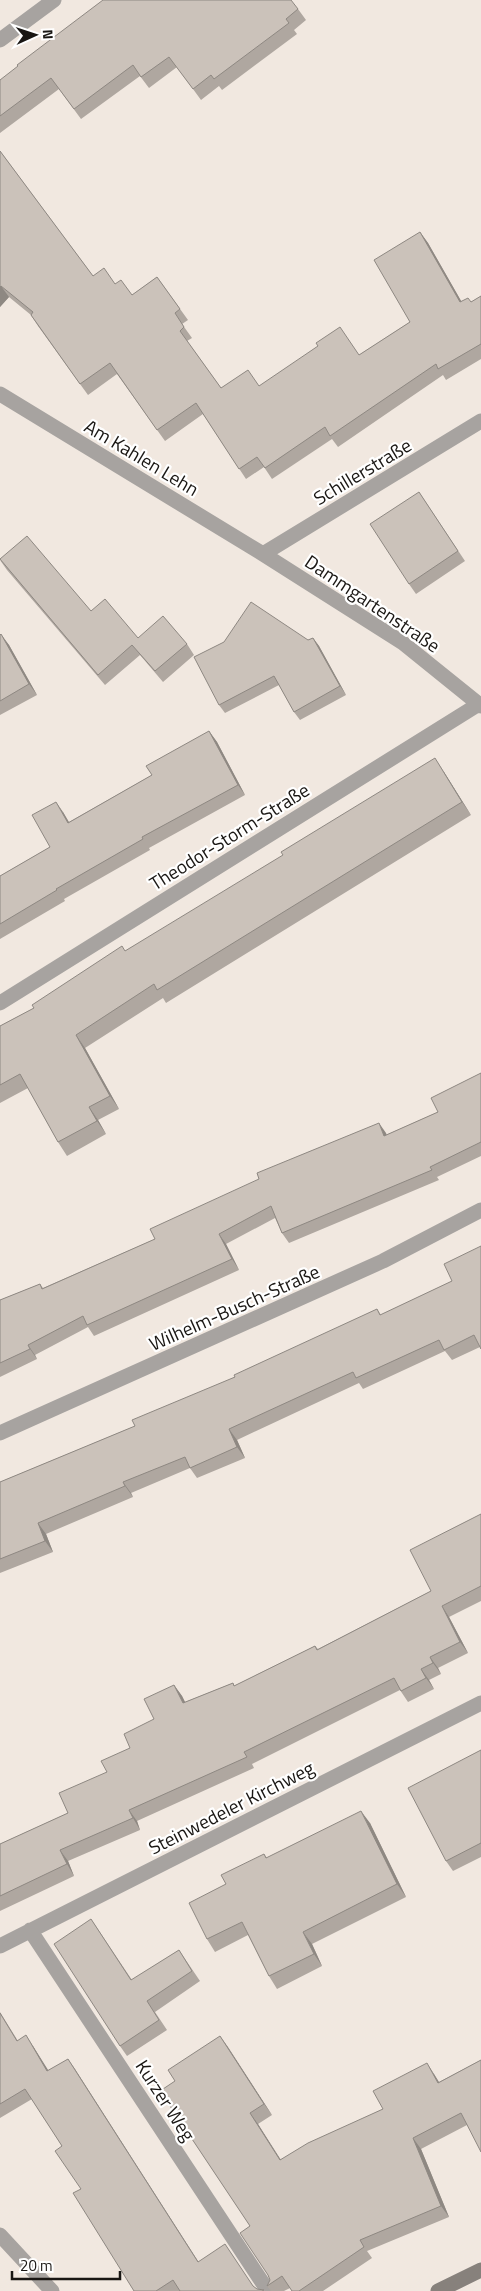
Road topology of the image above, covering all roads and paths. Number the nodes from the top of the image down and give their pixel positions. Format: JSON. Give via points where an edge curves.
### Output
{"nodes":[{"id":1,"x":54,"y":0,"type":"edge"},
{"id":2,"x":0,"y":40,"type":"edge"},
{"id":3,"x":0,"y":394,"type":"edge"},
{"id":4,"x":481,"y":421,"type":"edge"},
{"id":5,"x":264,"y":554,"type":"junction"},
{"id":6,"x":480,"y":705,"type":"edge"},
{"id":7,"x":0,"y":1003,"type":"edge"},
{"id":8,"x":481,"y":1210,"type":"edge"},
{"id":9,"x":0,"y":1432,"type":"edge"},
{"id":10,"x":481,"y":1703,"type":"edge"},
{"id":11,"x":30,"y":1930,"type":"junction"},
{"id":12,"x":0,"y":1946,"type":"edge"},
{"id":13,"x":0,"y":2235,"type":"edge"},
{"id":14,"x":481,"y":2270,"type":"edge"},
{"id":15,"x":52,"y":2291,"type":"edge"},
{"id":16,"x":268,"y":2291,"type":"edge"},
{"id":17,"x":438,"y":2291,"type":"edge"}],
"edges":[{"from":1,"to":2,"type":"street"},
{"from":3,"to":5,"type":"street","name":"Am Kahlen Lehn"},
{"from":4,"to":5,"type":"street","name":"Schillerstraße"},
{"from":5,"to":6,"type":"street","name":"Dammgartenstraße","via":[[403,643]]},
{"from":6,"to":7,"type":"street","name":"Theodor-Storm-Straße"},
{"from":8,"to":9,"type":"street","name":"Wilhelm-Busch-Straße","via":[[383,1261]]},
{"from":10,"to":11,"type":"street","name":"Steinwedeler Kirchweg"},
{"from":11,"to":12,"type":"street","name":"Steinwedeler Kirchweg"},
{"from":11,"to":16,"type":"street","name":"Kurzer Weg"},
{"from":13,"to":15,"type":"street"},
{"from":14,"to":17,"type":"main road"}]}
